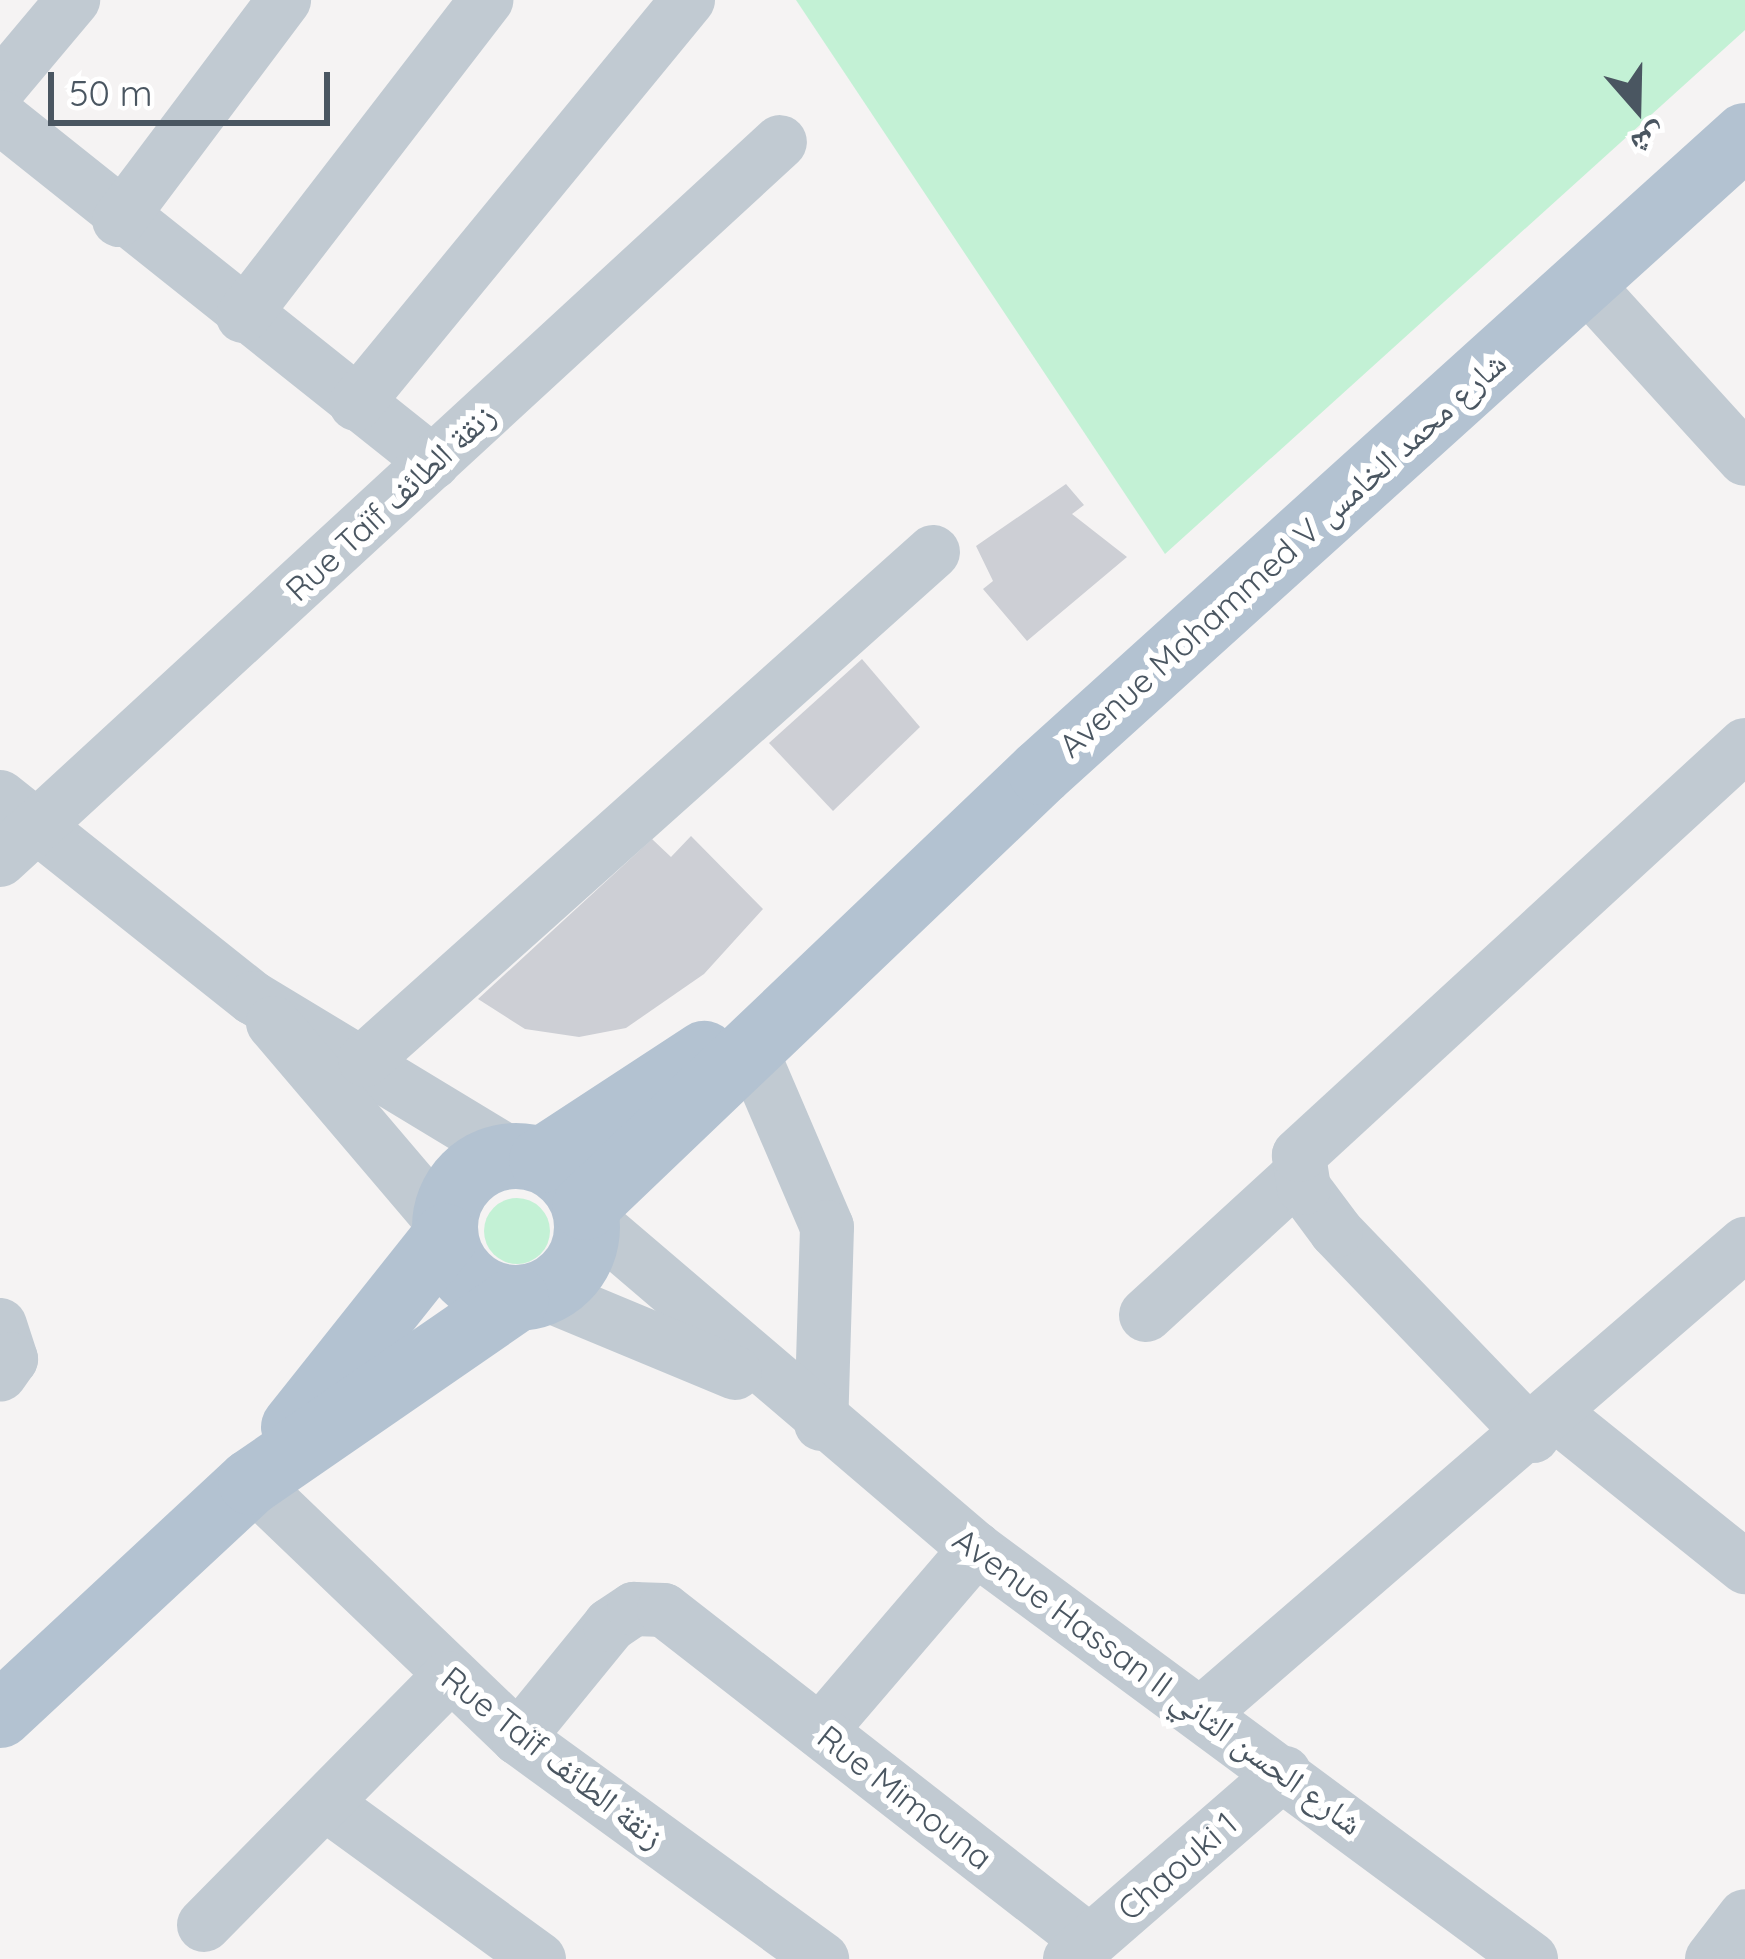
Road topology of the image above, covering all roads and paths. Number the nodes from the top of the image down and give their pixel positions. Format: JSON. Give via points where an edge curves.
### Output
{"nodes":[{"id":1,"x":74,"y":0,"type":"edge"},
{"id":2,"x":284,"y":0,"type":"edge"},
{"id":3,"x":486,"y":0,"type":"edge"},
{"id":4,"x":688,"y":0,"type":"edge"},
{"id":5,"x":0,"y":87,"type":"edge"},
{"id":6,"x":0,"y":117,"type":"edge"},
{"id":7,"x":1745,"y":136,"type":"edge"},
{"id":8,"x":780,"y":142,"type":"dead end"},
{"id":9,"x":119,"y":220,"type":"junction"},
{"id":10,"x":1584,"y":282,"type":"junction"},
{"id":11,"x":243,"y":316,"type":"junction"},
{"id":12,"x":356,"y":404,"type":"junction"},
{"id":13,"x":1741,"y":446,"type":"edge"},
{"id":14,"x":433,"y":462,"type":"junction"},
{"id":15,"x":933,"y":552,"type":"dead end"},
{"id":16,"x":1745,"y":745,"type":"edge"},
{"id":17,"x":13,"y":828,"type":"edge"},
{"id":18,"x":822,"y":976,"type":"junction"},
{"id":19,"x":253,"y":998,"type":"junction"},
{"id":20,"x":752,"y":1052,"type":"junction"},
{"id":21,"x":365,"y":1060,"type":"junction"},
{"id":22,"x":1299,"y":1175,"type":"junction"},
{"id":23,"x":557,"y":1185,"type":"junction"},
{"id":24,"x":444,"y":1230,"type":"junction"},
{"id":25,"x":1745,"y":1244,"type":"edge"},
{"id":26,"x":530,"y":1296,"type":"junction"},
{"id":27,"x":1146,"y":1315,"type":"dead end"},
{"id":28,"x":0,"y":1325,"type":"edge"},
{"id":29,"x":0,"y":1376,"type":"edge"},
{"id":30,"x":804,"y":1411,"type":"junction"},
{"id":31,"x":1544,"y":1425,"type":"junction"},
{"id":32,"x":251,"y":1482,"type":"junction"},
{"id":33,"x":976,"y":1549,"type":"junction"},
{"id":34,"x":1745,"y":1567,"type":"edge"},
{"id":35,"x":448,"y":1678,"type":"junction"},
{"id":36,"x":1202,"y":1713,"type":"junction"},
{"id":37,"x":0,"y":1715,"type":"edge"},
{"id":38,"x":820,"y":1731,"type":"junction"},
{"id":39,"x":518,"y":1738,"type":"junction"},
{"id":40,"x":1284,"y":1773,"type":"junction"},
{"id":41,"x":327,"y":1805,"type":"junction"},
{"id":42,"x":1745,"y":1916,"type":"edge"},
{"id":43,"x":204,"y":1925,"type":"dead end"},
{"id":44,"x":1079,"y":1950,"type":"edge"},
{"id":45,"x":538,"y":1959,"type":"edge"},
{"id":46,"x":822,"y":1959,"type":"edge"},
{"id":47,"x":1531,"y":1959,"type":"edge"},
{"id":48,"x":1712,"y":1959,"type":"edge"}],
"edges":[{"from":1,"to":5,"type":"street"},
{"from":2,"to":9,"type":"street"},
{"from":3,"to":11,"type":"street"},
{"from":4,"to":12,"type":"street"},
{"from":6,"to":9,"type":"street"},
{"from":7,"to":10,"type":"main road","name":"Avenue Mohammed V شارع محمد الخامس"},
{"from":8,"to":14,"type":"street","name":"Rue Taïf زنقة الطائف"},
{"from":9,"to":11,"type":"street"},
{"from":10,"to":13,"type":"street"},
{"from":10,"to":18,"type":"main road","name":"Avenue Mohammed V شارع محمد الخامس"},
{"from":11,"to":12,"type":"street"},
{"from":12,"to":14,"type":"street"},
{"from":14,"to":17,"type":"street","name":"Rue Taïf زنقة الطائف"},
{"from":15,"to":21,"type":"street"},
{"from":16,"to":22,"type":"street","via":[[1328,1119],[1299,1155]]},
{"from":17,"to":19,"type":"street","name":"Avenue Hassan II شارع الحسن الثاني"},
{"from":18,"to":20,"type":"main road"},
{"from":18,"to":23,"type":"main road"},
{"from":19,"to":21,"type":"street","name":"Avenue Hassan II شارع الحسن الثاني"},
{"from":19,"to":24,"type":"street","name":"Avenue Hassan II شارع الحسن الثاني"},
{"from":20,"to":23,"type":"main road"},
{"from":20,"to":30,"type":"street","via":[[826,1227]]},
{"from":21,"to":23,"type":"street","name":"Avenue Hassan II شارع الحسن الثاني"},
{"from":22,"to":27,"type":"street"},
{"from":22,"to":31,"type":"street","via":[[1336,1231]]},
{"from":23,"to":24,"type":"main road","via":[[474,1169]]},
{"from":23,"to":26,"type":"main road","via":[[573,1270]]},
{"from":23,"to":30,"type":"street","name":"Avenue Hassan II شارع الحسن الثاني"},
{"from":24,"to":26,"type":"main road","via":[[461,1274]]},
{"from":24,"to":32,"type":"main road"},
{"from":25,"to":31,"type":"street"},
{"from":26,"to":30,"type":"street","name":"Avenue Hassan II شارع الحسن الثاني"},
{"from":26,"to":32,"type":"main road"},
{"from":28,"to":29,"type":"street","via":[[11,1359]]},
{"from":30,"to":33,"type":"street","name":"Avenue Hassan II شارع الحسن الثاني"},
{"from":31,"to":34,"type":"street"},
{"from":31,"to":36,"type":"street"},
{"from":32,"to":35,"type":"street","name":"Rue Taïf زنقة الطائف"},
{"from":32,"to":37,"type":"main road"},
{"from":33,"to":36,"type":"street","name":"Avenue Hassan II شارع الحسن الثاني"},
{"from":33,"to":38,"type":"street"},
{"from":35,"to":39,"type":"street","name":"Rue Taïf زنقة الطائف"},
{"from":35,"to":41,"type":"street"},
{"from":36,"to":40,"type":"street","name":"Avenue Hassan II شارع الحسن الثاني"},
{"from":38,"to":39,"type":"street","name":"Rue Mimouna","via":[[664,1610],[631,1610]]},
{"from":38,"to":44,"type":"street","name":"Rue Mimouna"},
{"from":39,"to":46,"type":"street","name":"Rue Taïf زنقة الطائف"},
{"from":40,"to":44,"type":"street","name":"Chaouki 1"},
{"from":40,"to":47,"type":"street","name":"Avenue Hassan II شارع الحسن الثاني"},
{"from":41,"to":43,"type":"street"},
{"from":41,"to":45,"type":"street"},
{"from":42,"to":48,"type":"street"}]}
